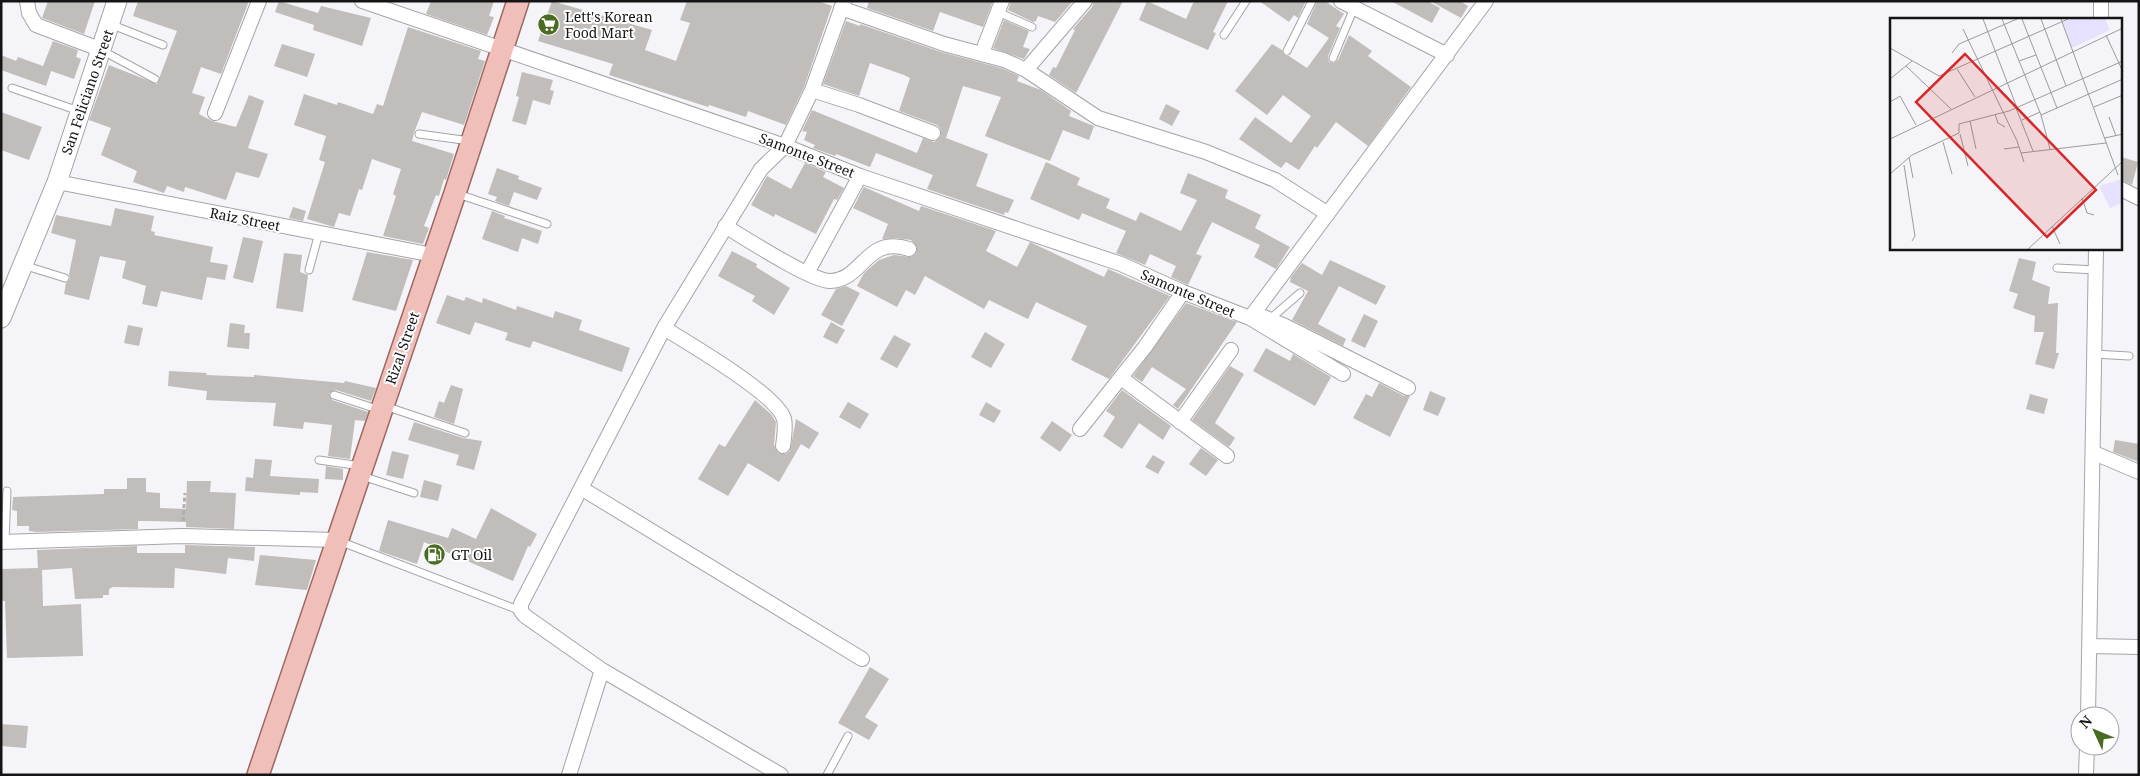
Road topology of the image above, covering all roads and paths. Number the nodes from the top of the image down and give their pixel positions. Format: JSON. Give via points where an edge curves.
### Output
{"nodes":[{"id":1,"x":27,"y":1,"type":"edge"},
{"id":2,"x":117,"y":1,"type":"edge"},
{"id":3,"x":259,"y":1,"type":"edge"},
{"id":4,"x":362,"y":1,"type":"edge"},
{"id":5,"x":518,"y":1,"type":"edge"},
{"id":6,"x":1085,"y":1,"type":"edge"},
{"id":7,"x":1246,"y":1,"type":"edge"},
{"id":8,"x":1312,"y":1,"type":"edge"},
{"id":9,"x":1340,"y":1,"type":"edge"},
{"id":10,"x":1486,"y":1,"type":"edge"},
{"id":11,"x":2102,"y":1,"type":"edge"},
{"id":12,"x":842,"y":5,"type":"edge"},
{"id":13,"x":1000,"y":7,"type":"edge"},
{"id":14,"x":1354,"y":8,"type":"junction"},
{"id":15,"x":2101,"y":18,"type":"edge"},
{"id":16,"x":110,"y":24,"type":"junction"},
{"id":17,"x":1032,"y":27,"type":"dead end"},
{"id":18,"x":1224,"y":35,"type":"dead end"},
{"id":19,"x":163,"y":45,"type":"dead end"},
{"id":20,"x":503,"y":49,"type":"junction"},
{"id":21,"x":102,"y":50,"type":"junction"},
{"id":22,"x":1287,"y":51,"type":"dead end"},
{"id":23,"x":982,"y":53,"type":"junction"},
{"id":24,"x":1447,"y":55,"type":"junction"},
{"id":25,"x":1333,"y":58,"type":"dead end"},
{"id":26,"x":1026,"y":70,"type":"junction"},
{"id":27,"x":155,"y":79,"type":"dead end"},
{"id":28,"x":12,"y":88,"type":"dead end"},
{"id":29,"x":812,"y":90,"type":"junction"},
{"id":30,"x":79,"y":111,"type":"junction"},
{"id":31,"x":215,"y":114,"type":"dead end"},
{"id":32,"x":933,"y":133,"type":"dead end"},
{"id":33,"x":419,"y":134,"type":"dead end"},
{"id":34,"x":473,"y":141,"type":"junction"},
{"id":35,"x":785,"y":146,"type":"junction"},
{"id":36,"x":860,"y":176,"type":"junction"},
{"id":37,"x":57,"y":182,"type":"junction"},
{"id":38,"x":2122,"y":190,"type":"edge"},
{"id":39,"x":456,"y":193,"type":"junction"},
{"id":40,"x":2139,"y":198,"type":"edge"},
{"id":41,"x":1328,"y":214,"type":"junction"},
{"id":42,"x":547,"y":224,"type":"dead end"},
{"id":43,"x":725,"y":226,"type":"junction"},
{"id":44,"x":319,"y":233,"type":"junction"},
{"id":45,"x":909,"y":249,"type":"dead end"},
{"id":46,"x":2096,"y":250,"type":"edge"},
{"id":47,"x":433,"y":255,"type":"junction"},
{"id":48,"x":23,"y":265,"type":"junction"},
{"id":49,"x":2056,"y":268,"type":"dead end"},
{"id":50,"x":309,"y":270,"type":"dead end"},
{"id":51,"x":2096,"y":270,"type":"junction"},
{"id":52,"x":807,"y":273,"type":"junction"},
{"id":53,"x":65,"y":278,"type":"dead end"},
{"id":54,"x":1183,"y":292,"type":"junction"},
{"id":55,"x":1300,"y":294,"type":"dead end"},
{"id":56,"x":3,"y":310,"type":"edge"},
{"id":57,"x":1252,"y":316,"type":"junction"},
{"id":58,"x":1270,"y":320,"type":"junction"},
{"id":59,"x":664,"y":328,"type":"junction"},
{"id":60,"x":1231,"y":350,"type":"dead end"},
{"id":61,"x":2094,"y":354,"type":"junction"},
{"id":62,"x":2129,"y":356,"type":"dead end"},
{"id":63,"x":1343,"y":374,"type":"dead end"},
{"id":64,"x":1121,"y":378,"type":"junction"},
{"id":65,"x":1408,"y":388,"type":"dead end"},
{"id":66,"x":334,"y":395,"type":"dead end"},
{"id":67,"x":381,"y":408,"type":"junction"},
{"id":68,"x":1180,"y":422,"type":"junction"},
{"id":69,"x":1080,"y":429,"type":"dead end"},
{"id":70,"x":465,"y":433,"type":"dead end"},
{"id":71,"x":783,"y":446,"type":"dead end"},
{"id":72,"x":2094,"y":453,"type":"junction"},
{"id":73,"x":1227,"y":456,"type":"dead end"},
{"id":74,"x":319,"y":460,"type":"dead end"},
{"id":75,"x":360,"y":471,"type":"junction"},
{"id":76,"x":2139,"y":472,"type":"edge"},
{"id":77,"x":581,"y":488,"type":"junction"},
{"id":78,"x":7,"y":491,"type":"dead end"},
{"id":79,"x":185,"y":493,"type":"dead end"},
{"id":80,"x":414,"y":493,"type":"dead end"},
{"id":81,"x":183,"y":536,"type":"junction"},
{"id":82,"x":337,"y":540,"type":"junction"},
{"id":83,"x":3,"y":542,"type":"edge"},
{"id":84,"x":521,"y":611,"type":"junction"},
{"id":85,"x":2090,"y":646,"type":"junction"},
{"id":86,"x":2139,"y":646,"type":"edge"},
{"id":87,"x":862,"y":659,"type":"dead end"},
{"id":88,"x":602,"y":670,"type":"junction"},
{"id":89,"x":2088,"y":706,"type":"edge"},
{"id":90,"x":848,"y":736,"type":"dead end"},
{"id":91,"x":2087,"y":756,"type":"edge"},
{"id":92,"x":258,"y":775,"type":"edge"},
{"id":93,"x":569,"y":775,"type":"edge"},
{"id":94,"x":781,"y":775,"type":"edge"},
{"id":95,"x":826,"y":775,"type":"edge"},
{"id":96,"x":2086,"y":775,"type":"edge"}],
"edges":[{"from":1,"to":21,"type":"street","via":[[29,13],[36,24]]},
{"from":2,"to":16,"type":"main road","name":"San Feliciano Street"},
{"from":3,"to":31,"type":"street"},
{"from":4,"to":20,"type":"street","name":"Samonte Street"},
{"from":5,"to":20,"type":"main road","name":"Rizal Street"},
{"from":6,"to":26,"type":"street"},
{"from":7,"to":18,"type":"lane"},
{"from":8,"to":22,"type":"lane"},
{"from":9,"to":14,"type":"street"},
{"from":10,"to":24,"type":"street"},
{"from":11,"to":15,"type":"street"},
{"from":12,"to":23,"type":"street","via":[[944,44]]},
{"from":12,"to":29,"type":"street"},
{"from":13,"to":17,"type":"lane"},
{"from":13,"to":23,"type":"street"},
{"from":14,"to":24,"type":"street"},
{"from":14,"to":25,"type":"lane"},
{"from":16,"to":19,"type":"lane"},
{"from":16,"to":21,"type":"main road","name":"San Feliciano Street"},
{"from":20,"to":34,"type":"main road","name":"Rizal Street"},
{"from":20,"to":35,"type":"street","name":"Samonte Street"},
{"from":21,"to":27,"type":"lane"},
{"from":21,"to":30,"type":"main road","name":"San Feliciano Street"},
{"from":23,"to":26,"type":"street"},
{"from":24,"to":41,"type":"street"},
{"from":26,"to":41,"type":"street","via":[[1098,118],[1206,152],[1266,177]]},
{"from":28,"to":30,"type":"lane"},
{"from":29,"to":32,"type":"street"},
{"from":29,"to":35,"type":"street"},
{"from":30,"to":37,"type":"main road","name":"San Feliciano Street"},
{"from":33,"to":34,"type":"lane"},
{"from":34,"to":39,"type":"main road","name":"Rizal Street"},
{"from":35,"to":36,"type":"street","name":"Samonte Street"},
{"from":35,"to":43,"type":"street","via":[[761,169]]},
{"from":36,"to":52,"type":"street"},
{"from":36,"to":54,"type":"street","name":"Samonte Street","via":[[1121,264]]},
{"from":37,"to":44,"type":"street","name":"Raiz Street"},
{"from":37,"to":48,"type":"main road","name":"San Feliciano Street"},
{"from":38,"to":40,"type":"street"},
{"from":39,"to":42,"type":"lane"},
{"from":39,"to":47,"type":"main road","name":"Rizal Street"},
{"from":41,"to":57,"type":"street"},
{"from":43,"to":52,"type":"street"},
{"from":43,"to":59,"type":"street"},
{"from":44,"to":47,"type":"street","name":"Raiz Street"},
{"from":44,"to":50,"type":"lane"},
{"from":45,"to":52,"type":"street","via":[[884,245],[842,279],[820,280]]},
{"from":46,"to":51,"type":"street"},
{"from":47,"to":67,"type":"main road","name":"Rizal Street"},
{"from":48,"to":53,"type":"lane"},
{"from":48,"to":56,"type":"main road","name":"San Feliciano Street"},
{"from":49,"to":51,"type":"lane"},
{"from":51,"to":61,"type":"street"},
{"from":54,"to":57,"type":"street","name":"Samonte Street"},
{"from":54,"to":64,"type":"street"},
{"from":55,"to":58,"type":"lane"},
{"from":57,"to":58,"type":"street"},
{"from":57,"to":63,"type":"street"},
{"from":58,"to":65,"type":"street"},
{"from":59,"to":71,"type":"street","via":[[719,362],[778,407],[784,419]]},
{"from":59,"to":77,"type":"street"},
{"from":60,"to":68,"type":"street"},
{"from":61,"to":62,"type":"lane"},
{"from":61,"to":72,"type":"street"},
{"from":64,"to":68,"type":"street"},
{"from":64,"to":69,"type":"street"},
{"from":66,"to":67,"type":"lane"},
{"from":67,"to":70,"type":"lane"},
{"from":67,"to":75,"type":"main road","name":"Rizal Street"},
{"from":68,"to":73,"type":"street"},
{"from":72,"to":76,"type":"street"},
{"from":72,"to":85,"type":"street"},
{"from":74,"to":75,"type":"lane"},
{"from":75,"to":80,"type":"lane"},
{"from":75,"to":82,"type":"main road","name":"Rizal Street"},
{"from":77,"to":84,"type":"street","via":[[521,604]]},
{"from":77,"to":87,"type":"street"},
{"from":78,"to":83,"type":"lane"},
{"from":79,"to":81,"type":"path"},
{"from":81,"to":82,"type":"street"},
{"from":81,"to":83,"type":"street"},
{"from":82,"to":84,"type":"lane"},
{"from":82,"to":92,"type":"main road","name":"Rizal Street"},
{"from":84,"to":88,"type":"street"},
{"from":85,"to":86,"type":"street"},
{"from":85,"to":89,"type":"street"},
{"from":88,"to":93,"type":"street"},
{"from":88,"to":94,"type":"street"},
{"from":90,"to":95,"type":"lane"},
{"from":91,"to":96,"type":"street"}]}
